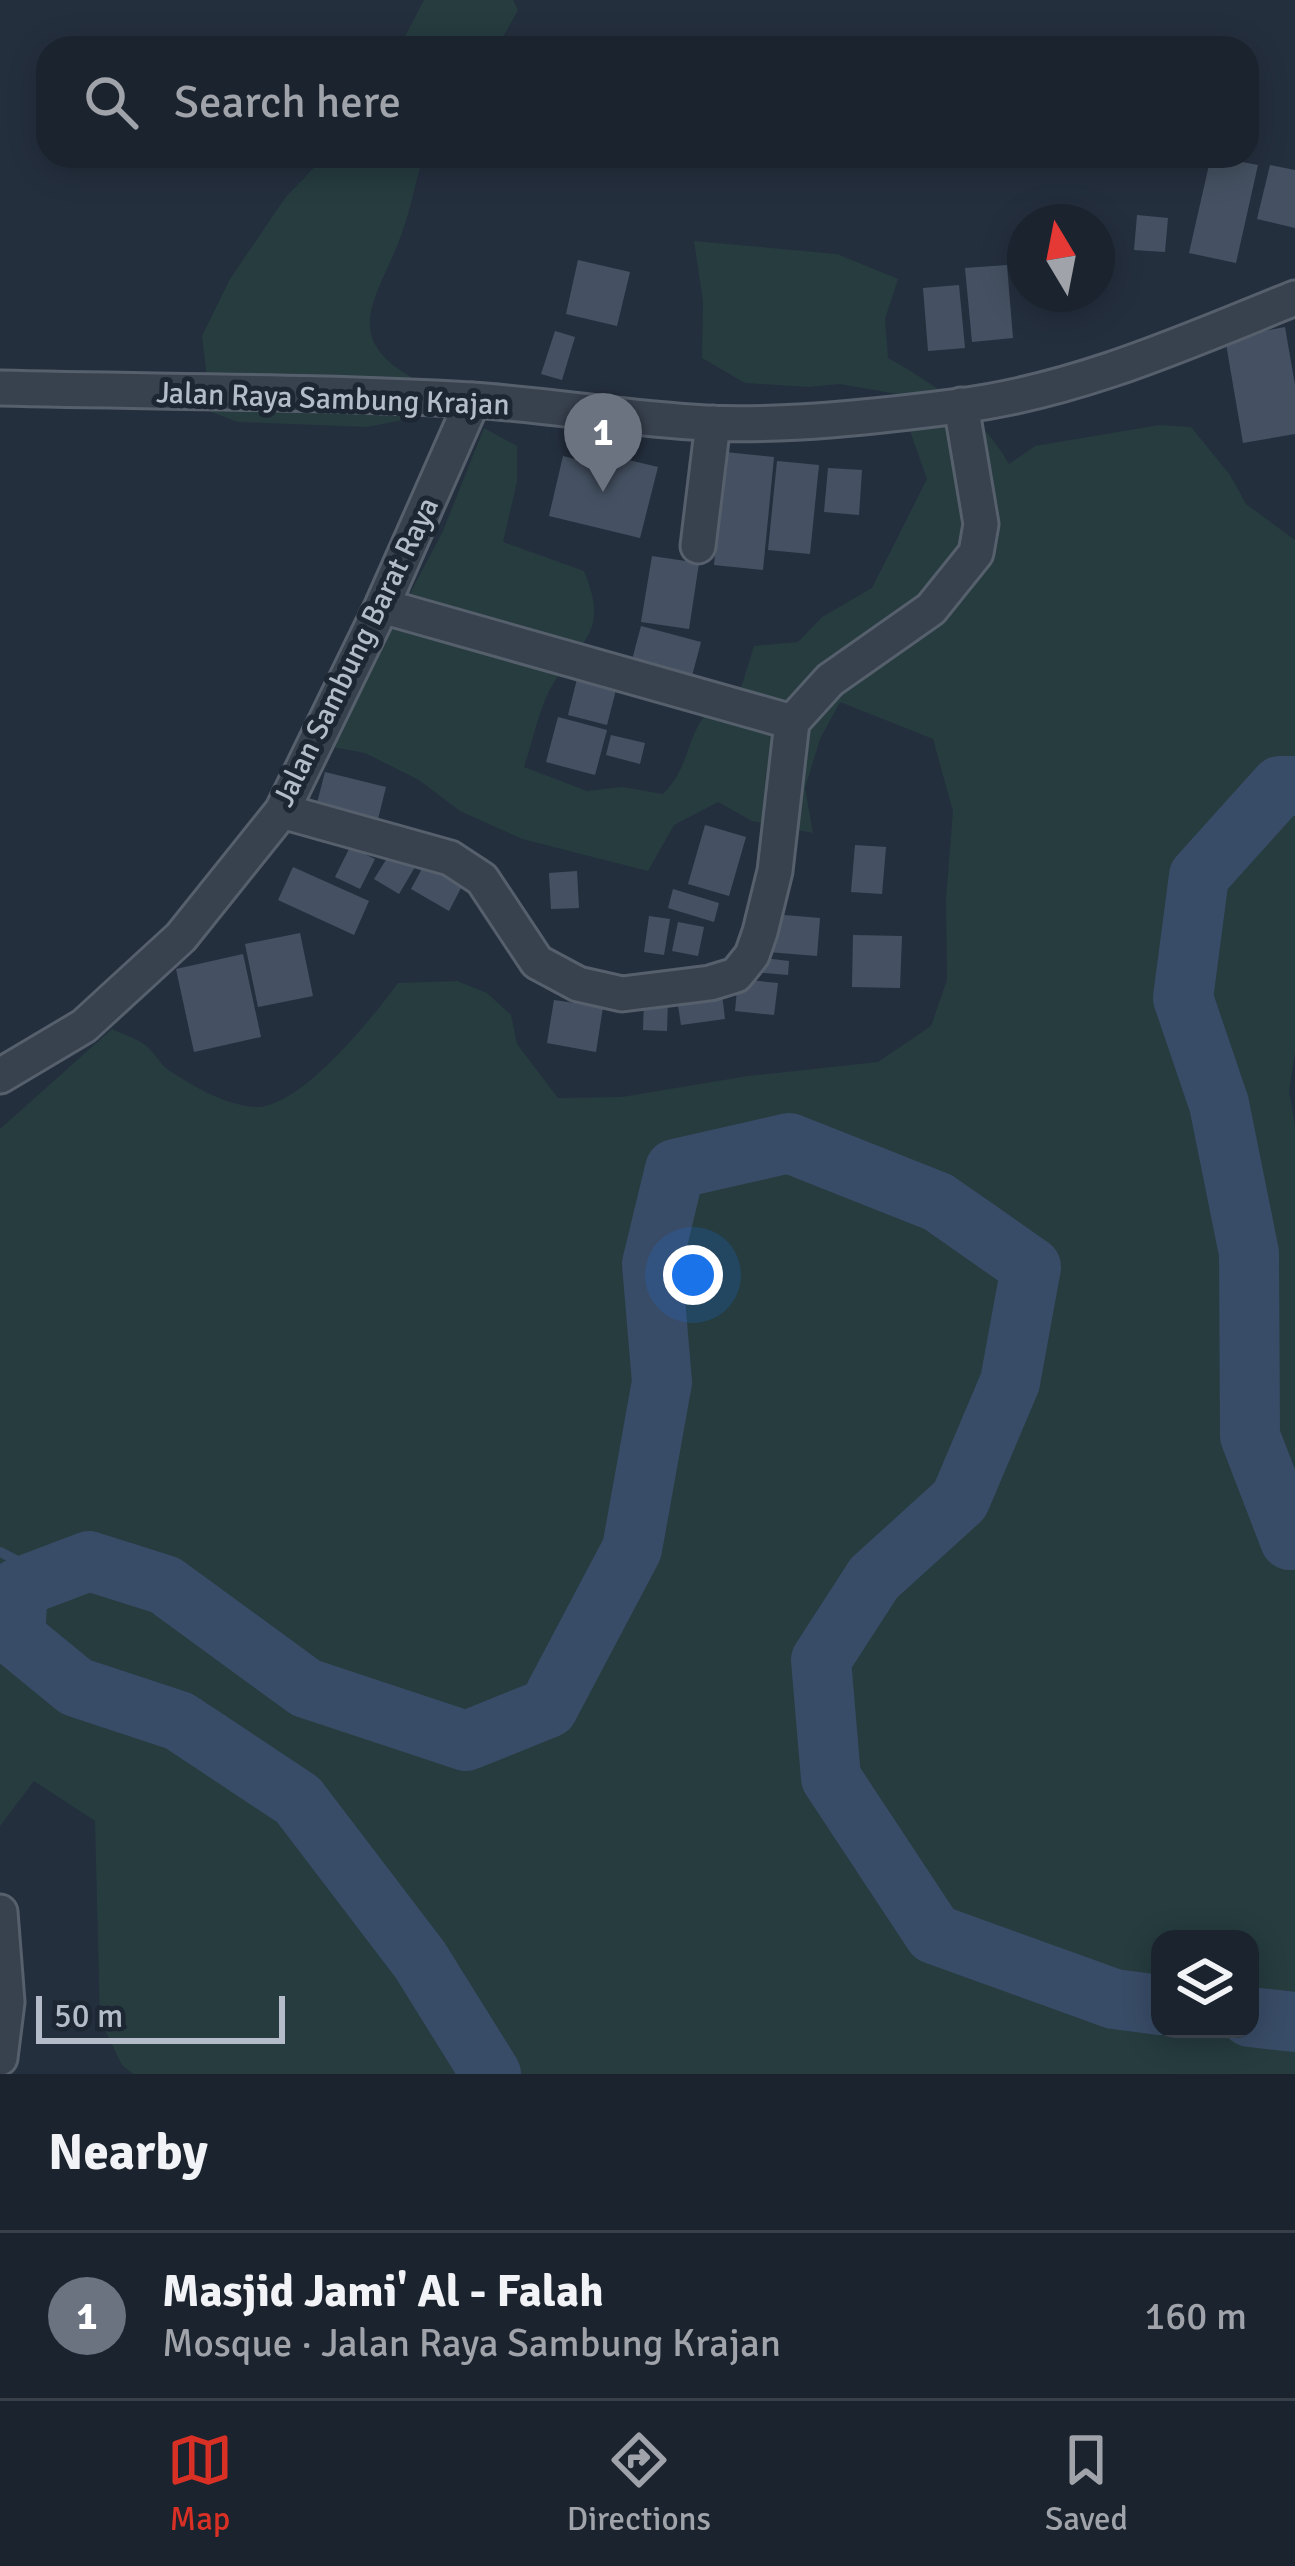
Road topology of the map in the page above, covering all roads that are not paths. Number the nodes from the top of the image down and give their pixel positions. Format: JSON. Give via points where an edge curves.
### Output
{"nodes":[{"id":1,"x":1295,"y":298,"type":"edge"},
{"id":2,"x":0,"y":388,"type":"edge"},
{"id":3,"x":473,"y":400,"type":"junction"},
{"id":4,"x":962,"y":406,"type":"junction"},
{"id":5,"x":713,"y":424,"type":"junction"},
{"id":6,"x":698,"y":546,"type":"dead end"},
{"id":7,"x":382,"y":606,"type":"junction"},
{"id":8,"x":792,"y":722,"type":"junction"},
{"id":9,"x":282,"y":811,"type":"junction"},
{"id":10,"x":0,"y":1076,"type":"edge"},
{"id":11,"x":0,"y":1912,"type":"edge"},
{"id":12,"x":0,"y":2058,"type":"edge"}],
"edges":[{"from":1,"to":4,"type":"street","name":"Jalan Raya Sambung Krajan","via":[[1079,380]]},
{"from":2,"to":3,"type":"street","name":"Jalan Raya Sambung Krajan"},
{"from":3,"to":5,"type":"street","name":"Jalan Raya Sambung Krajan"},
{"from":3,"to":7,"type":"street","name":"Jalan Sambung Barat Raya"},
{"from":4,"to":5,"type":"street","name":"Jalan Raya Sambung Krajan"},
{"from":4,"to":8,"type":"street","via":[[981,524],[976,553],[931,609],[830,680]]},
{"from":5,"to":6,"type":"street"},
{"from":7,"to":8,"type":"street"},
{"from":7,"to":9,"type":"street","name":"Jalan Sambung Barat Raya"},
{"from":8,"to":9,"type":"street","via":[[776,872],[760,932],[736,975],[710,983],[622,994],[578,984],[537,962],[482,879],[450,858]]},
{"from":9,"to":10,"type":"street","name":"Jalan Sambung Barat Raya","via":[[181,937],[84,1026]]},
{"from":11,"to":12,"type":"street","via":[[7,2002]]}]}
